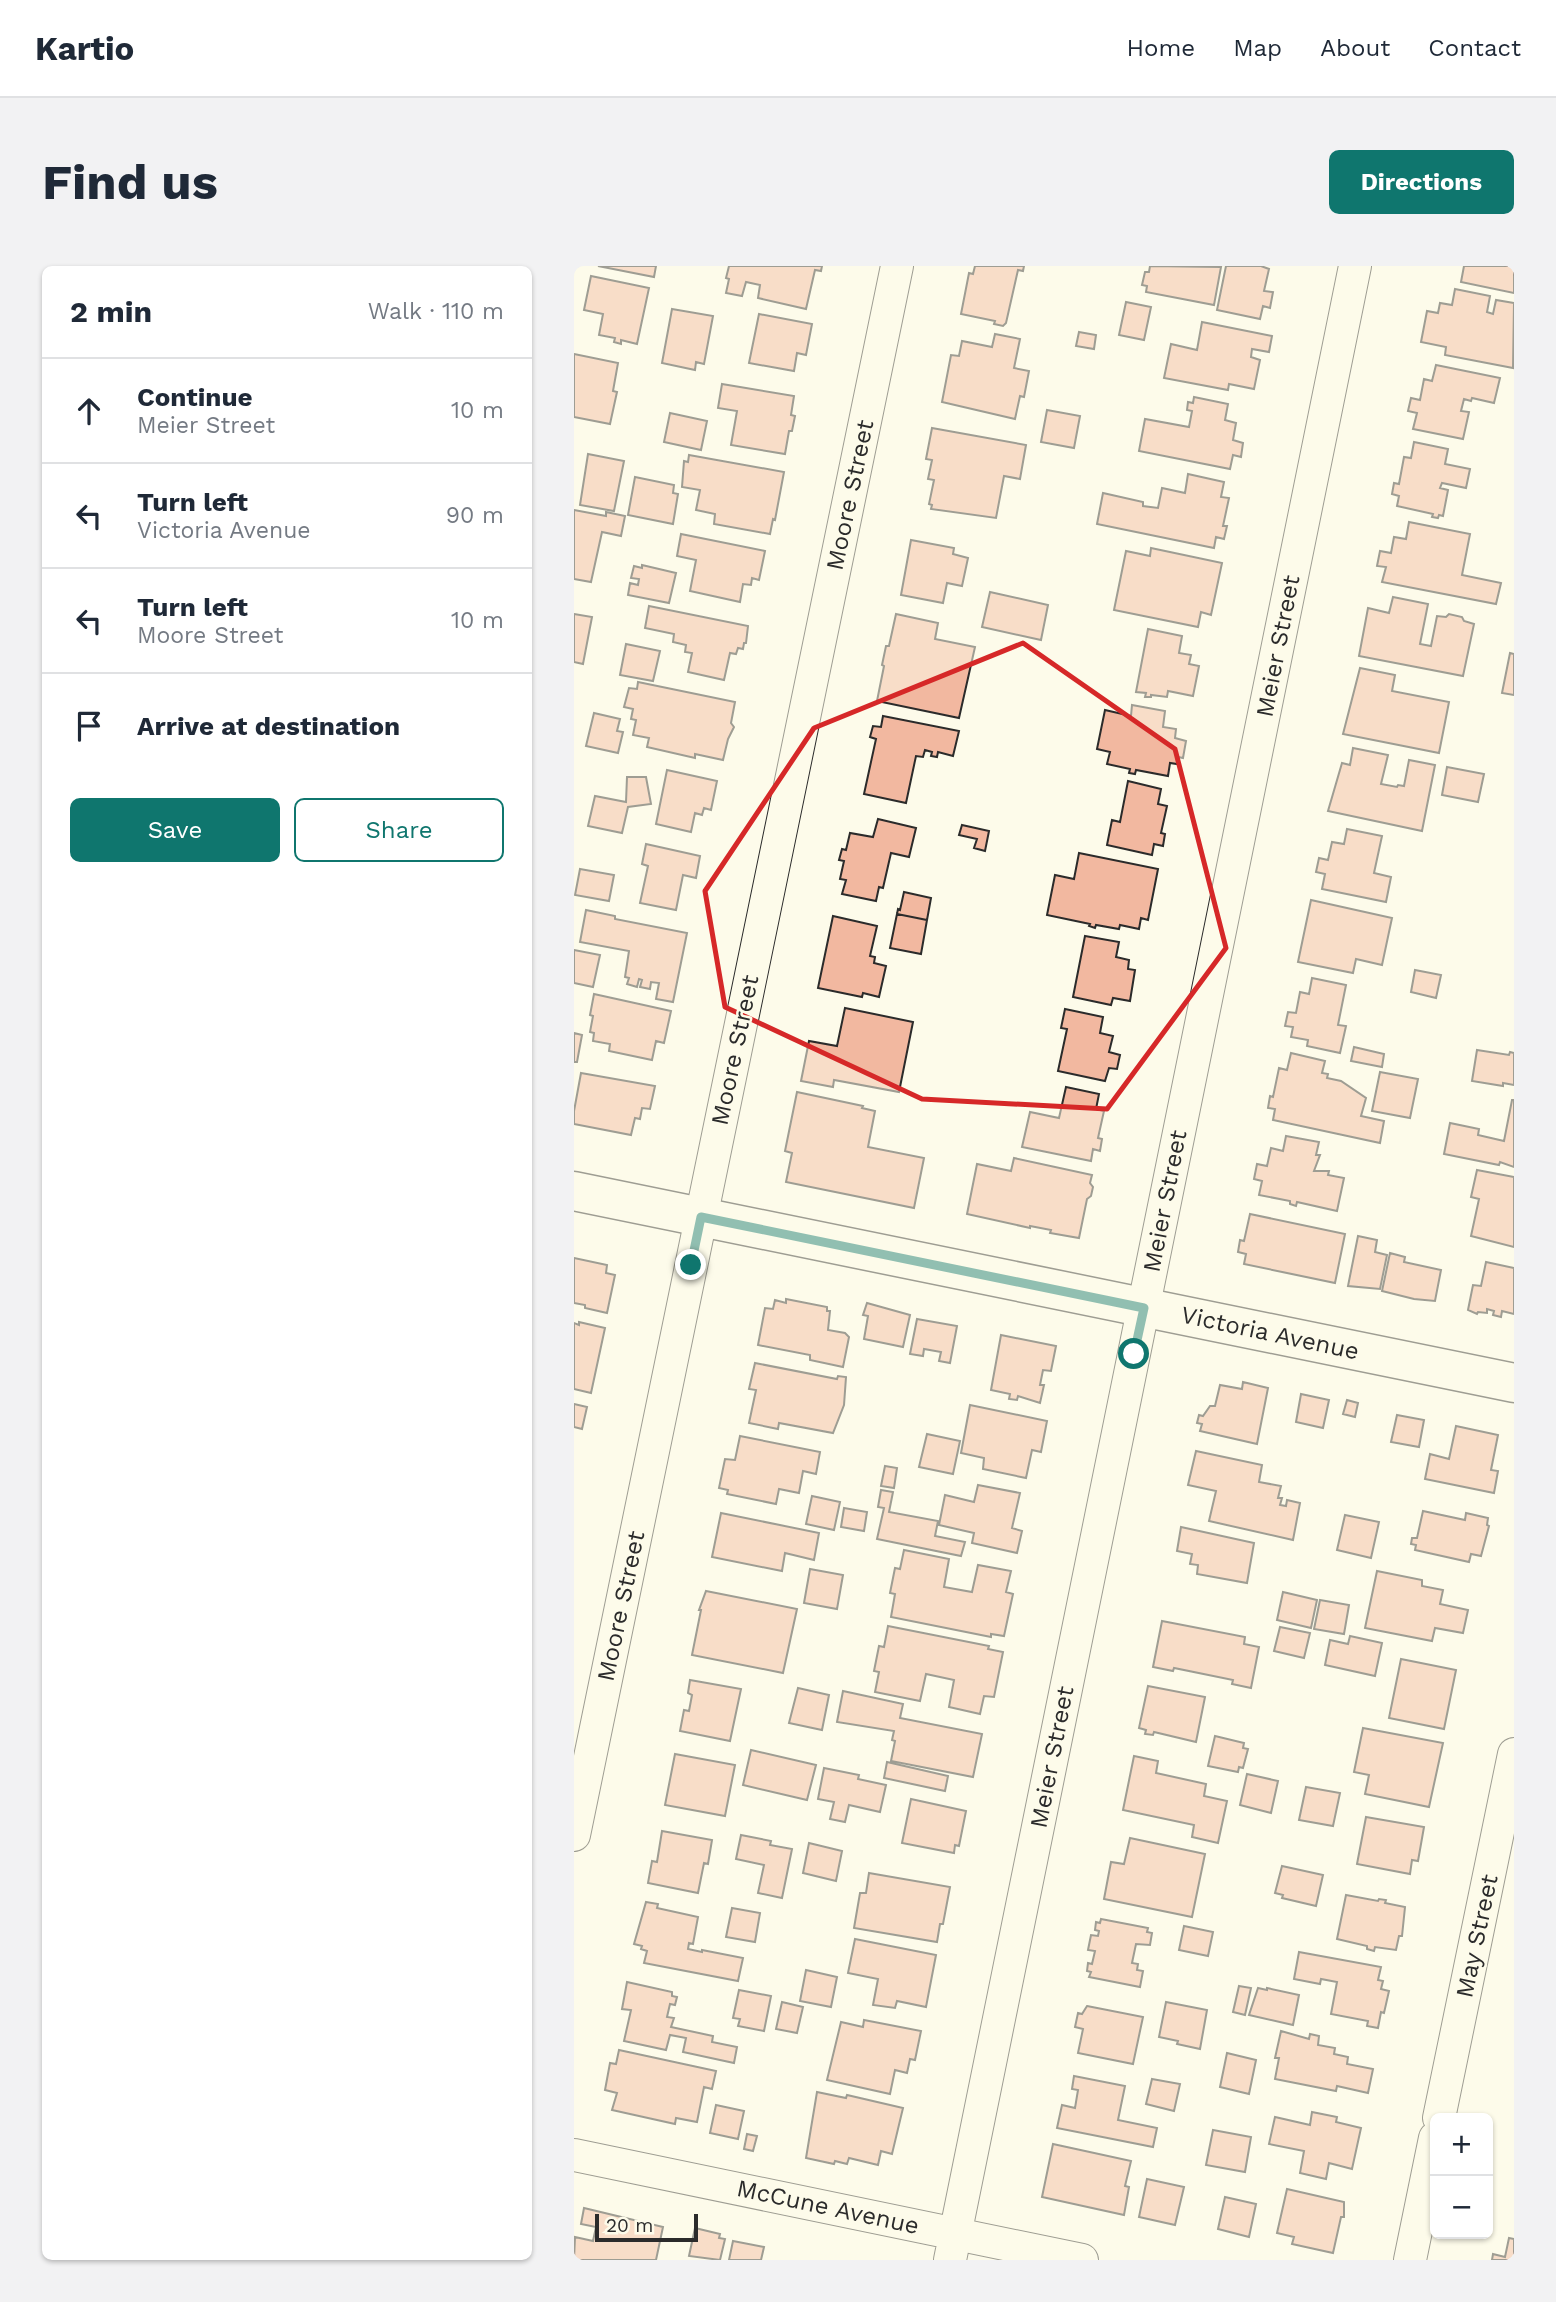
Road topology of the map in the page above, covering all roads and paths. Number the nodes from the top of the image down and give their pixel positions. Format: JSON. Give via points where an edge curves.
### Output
{"nodes":[{"id":1,"x":897,"y":266,"type":"edge"},
{"id":2,"x":1355,"y":266,"type":"edge"},
{"id":3,"x":574,"y":1191,"type":"edge"},
{"id":4,"x":701,"y":1217,"type":"junction"},
{"id":5,"x":1144,"y":1308,"type":"junction"},
{"id":6,"x":1514,"y":1383,"type":"edge"},
{"id":7,"x":1514,"y":1754,"type":"edge"},
{"id":8,"x":574,"y":1835,"type":"edge"},
{"id":9,"x":1440,"y":2113,"type":"edge"},
{"id":10,"x":574,"y":2155,"type":"edge"},
{"id":11,"x":1430,"y":2162,"type":"edge"},
{"id":12,"x":953,"y":2246,"type":"edge"},
{"id":13,"x":1082,"y":2260,"type":"edge"},
{"id":14,"x":1410,"y":2260,"type":"edge"}],
"edges":[{"from":1,"to":4,"type":"street","name":"Moore Street"},
{"from":2,"to":5,"type":"street","name":"Meier Street"},
{"from":3,"to":4,"type":"street","name":"Victoria Avenue"},
{"from":4,"to":5,"type":"street","name":"Victoria Avenue"},
{"from":4,"to":8,"type":"street","name":"Moore Street"},
{"from":5,"to":6,"type":"street","name":"Victoria Avenue"},
{"from":5,"to":12,"type":"street","name":"Meier Street"},
{"from":7,"to":9,"type":"street","name":"May Street"},
{"from":10,"to":12,"type":"street","name":"McCune Avenue"},
{"from":11,"to":14,"type":"street"},
{"from":12,"to":13,"type":"street","name":"McCune Avenue"}]}
